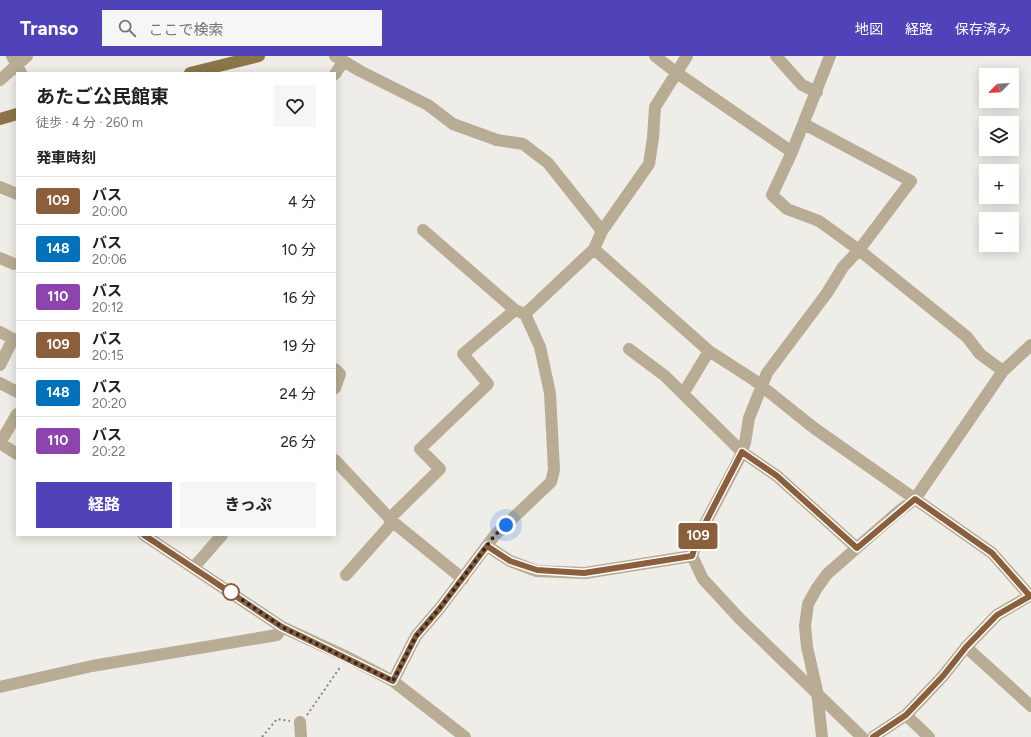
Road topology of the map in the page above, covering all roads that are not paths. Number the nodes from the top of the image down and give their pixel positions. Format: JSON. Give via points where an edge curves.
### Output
{"nodes":[{"id":1,"x":27,"y":56,"type":"edge"},
{"id":2,"x":259,"y":56,"type":"edge"},
{"id":3,"x":655,"y":56,"type":"edge"},
{"id":4,"x":687,"y":56,"type":"edge"},
{"id":5,"x":776,"y":56,"type":"edge"},
{"id":6,"x":830,"y":56,"type":"edge"},
{"id":7,"x":339,"y":59,"type":"edge"},
{"id":8,"x":17,"y":64,"type":"edge"},
{"id":9,"x":194,"y":72,"type":"edge"},
{"id":10,"x":336,"y":72,"type":"edge"},
{"id":11,"x":677,"y":73,"type":"junction"},
{"id":12,"x":0,"y":80,"type":"edge"},
{"id":13,"x":817,"y":92,"type":"junction"},
{"id":14,"x":16,"y":114,"type":"edge"},
{"id":15,"x":0,"y":119,"type":"edge"},
{"id":16,"x":804,"y":124,"type":"junction"},
{"id":17,"x":792,"y":152,"type":"junction"},
{"id":18,"x":0,"y":187,"type":"edge"},
{"id":19,"x":16,"y":194,"type":"edge"},
{"id":20,"x":423,"y":230,"type":"dead end"},
{"id":21,"x":602,"y":231,"type":"junction"},
{"id":22,"x":594,"y":249,"type":"junction"},
{"id":23,"x":859,"y":250,"type":"junction"},
{"id":24,"x":0,"y":258,"type":"edge"},
{"id":25,"x":14,"y":264,"type":"dead end"},
{"id":26,"x":520,"y":312,"type":"junction"},
{"id":27,"x":0,"y":332,"type":"edge"},
{"id":28,"x":15,"y":340,"type":"edge"},
{"id":29,"x":1031,"y":345,"type":"edge"},
{"id":30,"x":630,"y":349,"type":"dead end"},
{"id":31,"x":709,"y":351,"type":"junction"},
{"id":32,"x":0,"y":365,"type":"edge"},
{"id":33,"x":336,"y":370,"type":"edge"},
{"id":34,"x":1003,"y":371,"type":"junction"},
{"id":35,"x":0,"y":383,"type":"edge"},
{"id":36,"x":336,"y":385,"type":"edge"},
{"id":37,"x":762,"y":387,"type":"junction"},
{"id":38,"x":16,"y":391,"type":"edge"},
{"id":39,"x":683,"y":394,"type":"junction"},
{"id":40,"x":16,"y":416,"type":"edge"},
{"id":41,"x":0,"y":443,"type":"edge"},
{"id":42,"x":742,"y":452,"type":"junction"},
{"id":43,"x":16,"y":453,"type":"edge"},
{"id":44,"x":336,"y":461,"type":"edge"},
{"id":45,"x":915,"y":499,"type":"junction"},
{"id":46,"x":391,"y":521,"type":"junction"},
{"id":47,"x":146,"y":536,"type":"edge"},
{"id":48,"x":221,"y":536,"type":"edge"},
{"id":49,"x":487,"y":546,"type":"junction"},
{"id":50,"x":857,"y":548,"type":"junction"},
{"id":51,"x":692,"y":556,"type":"junction"},
{"id":52,"x":194,"y":567,"type":"junction"},
{"id":53,"x":346,"y":575,"type":"dead end"},
{"id":54,"x":463,"y":579,"type":"junction"},
{"id":55,"x":1031,"y":595,"type":"edge"},
{"id":56,"x":282,"y":627,"type":"junction"},
{"id":57,"x":966,"y":647,"type":"junction"},
{"id":58,"x":393,"y":681,"type":"junction"},
{"id":59,"x":0,"y":687,"type":"edge"},
{"id":60,"x":817,"y":691,"type":"junction"},
{"id":61,"x":1031,"y":706,"type":"edge"},
{"id":62,"x":906,"y":715,"type":"junction"},
{"id":63,"x":300,"y":722,"type":"road end"},
{"id":64,"x":301,"y":737,"type":"edge"},
{"id":65,"x":465,"y":737,"type":"edge"},
{"id":66,"x":822,"y":737,"type":"edge"},
{"id":67,"x":862,"y":737,"type":"edge"},
{"id":68,"x":873,"y":737,"type":"edge"},
{"id":69,"x":929,"y":737,"type":"edge"}],
"edges":[{"from":1,"to":8,"type":"street"},
{"from":2,"to":9,"type":"main road"},
{"from":3,"to":11,"type":"street"},
{"from":4,"to":11,"type":"street"},
{"from":5,"to":13,"type":"street","via":[[802,85]]},
{"from":6,"to":13,"type":"street"},
{"from":7,"to":10,"type":"street"},
{"from":7,"to":21,"type":"street","via":[[428,105],[453,124],[497,140],[523,144],[548,163]]},
{"from":8,"to":12,"type":"street"},
{"from":11,"to":17,"type":"street"},
{"from":11,"to":21,"type":"street","via":[[655,107],[649,164]]},
{"from":13,"to":16,"type":"street"},
{"from":14,"to":15,"type":"main road"},
{"from":16,"to":17,"type":"street"},
{"from":16,"to":23,"type":"street","via":[[912,181]]},
{"from":17,"to":23,"type":"street","via":[[772,195],[787,209],[819,221]]},
{"from":18,"to":19,"type":"street"},
{"from":20,"to":26,"type":"street"},
{"from":21,"to":22,"type":"street"},
{"from":22,"to":26,"type":"street"},
{"from":22,"to":31,"type":"street"},
{"from":23,"to":34,"type":"street","via":[[967,337],[980,354]]},
{"from":23,"to":37,"type":"street","via":[[842,267],[827,293],[767,373]]},
{"from":24,"to":25,"type":"street"},
{"from":26,"to":46,"type":"street","via":[[463,354],[488,384],[420,449],[440,469]]},
{"from":26,"to":49,"type":"street","via":[[540,347],[550,393],[554,470],[551,482],[495,535]]},
{"from":27,"to":28,"type":"street"},
{"from":28,"to":32,"type":"street"},
{"from":29,"to":34,"type":"street"},
{"from":30,"to":39,"type":"street","via":[[665,376]]},
{"from":31,"to":37,"type":"street"},
{"from":31,"to":39,"type":"street"},
{"from":33,"to":36,"type":"street","via":[[340,374]]},
{"from":34,"to":45,"type":"street"},
{"from":35,"to":38,"type":"street"},
{"from":37,"to":42,"type":"street","via":[[749,418]]},
{"from":37,"to":45,"type":"street","via":[[814,428]]},
{"from":39,"to":42,"type":"street"},
{"from":40,"to":41,"type":"street"},
{"from":41,"to":43,"type":"street"},
{"from":42,"to":50,"type":"street","via":[[777,476]]},
{"from":42,"to":51,"type":"street","via":[[699,535]]},
{"from":44,"to":46,"type":"street"},
{"from":45,"to":50,"type":"street"},
{"from":45,"to":55,"type":"street","via":[[992,553]]},
{"from":46,"to":53,"type":"street"},
{"from":46,"to":54,"type":"street"},
{"from":47,"to":52,"type":"street"},
{"from":48,"to":52,"type":"street"},
{"from":49,"to":51,"type":"street","via":[[510,561],[537,570],[584,573]]},
{"from":49,"to":54,"type":"street"},
{"from":50,"to":60,"type":"street","via":[[827,574],[808,604],[807,647]]},
{"from":51,"to":60,"type":"street","via":[[703,579],[740,619]]},
{"from":52,"to":56,"type":"street"},
{"from":54,"to":58,"type":"street","via":[[416,636]]},
{"from":55,"to":57,"type":"street","via":[[997,615]]},
{"from":56,"to":58,"type":"street"},
{"from":56,"to":59,"type":"street","via":[[277,635],[92,666]]},
{"from":57,"to":61,"type":"street"},
{"from":57,"to":62,"type":"street"},
{"from":58,"to":65,"type":"street"},
{"from":60,"to":66,"type":"street"},
{"from":60,"to":67,"type":"street"},
{"from":62,"to":68,"type":"street"},
{"from":62,"to":69,"type":"street"},
{"from":63,"to":64,"type":"street"}]}
